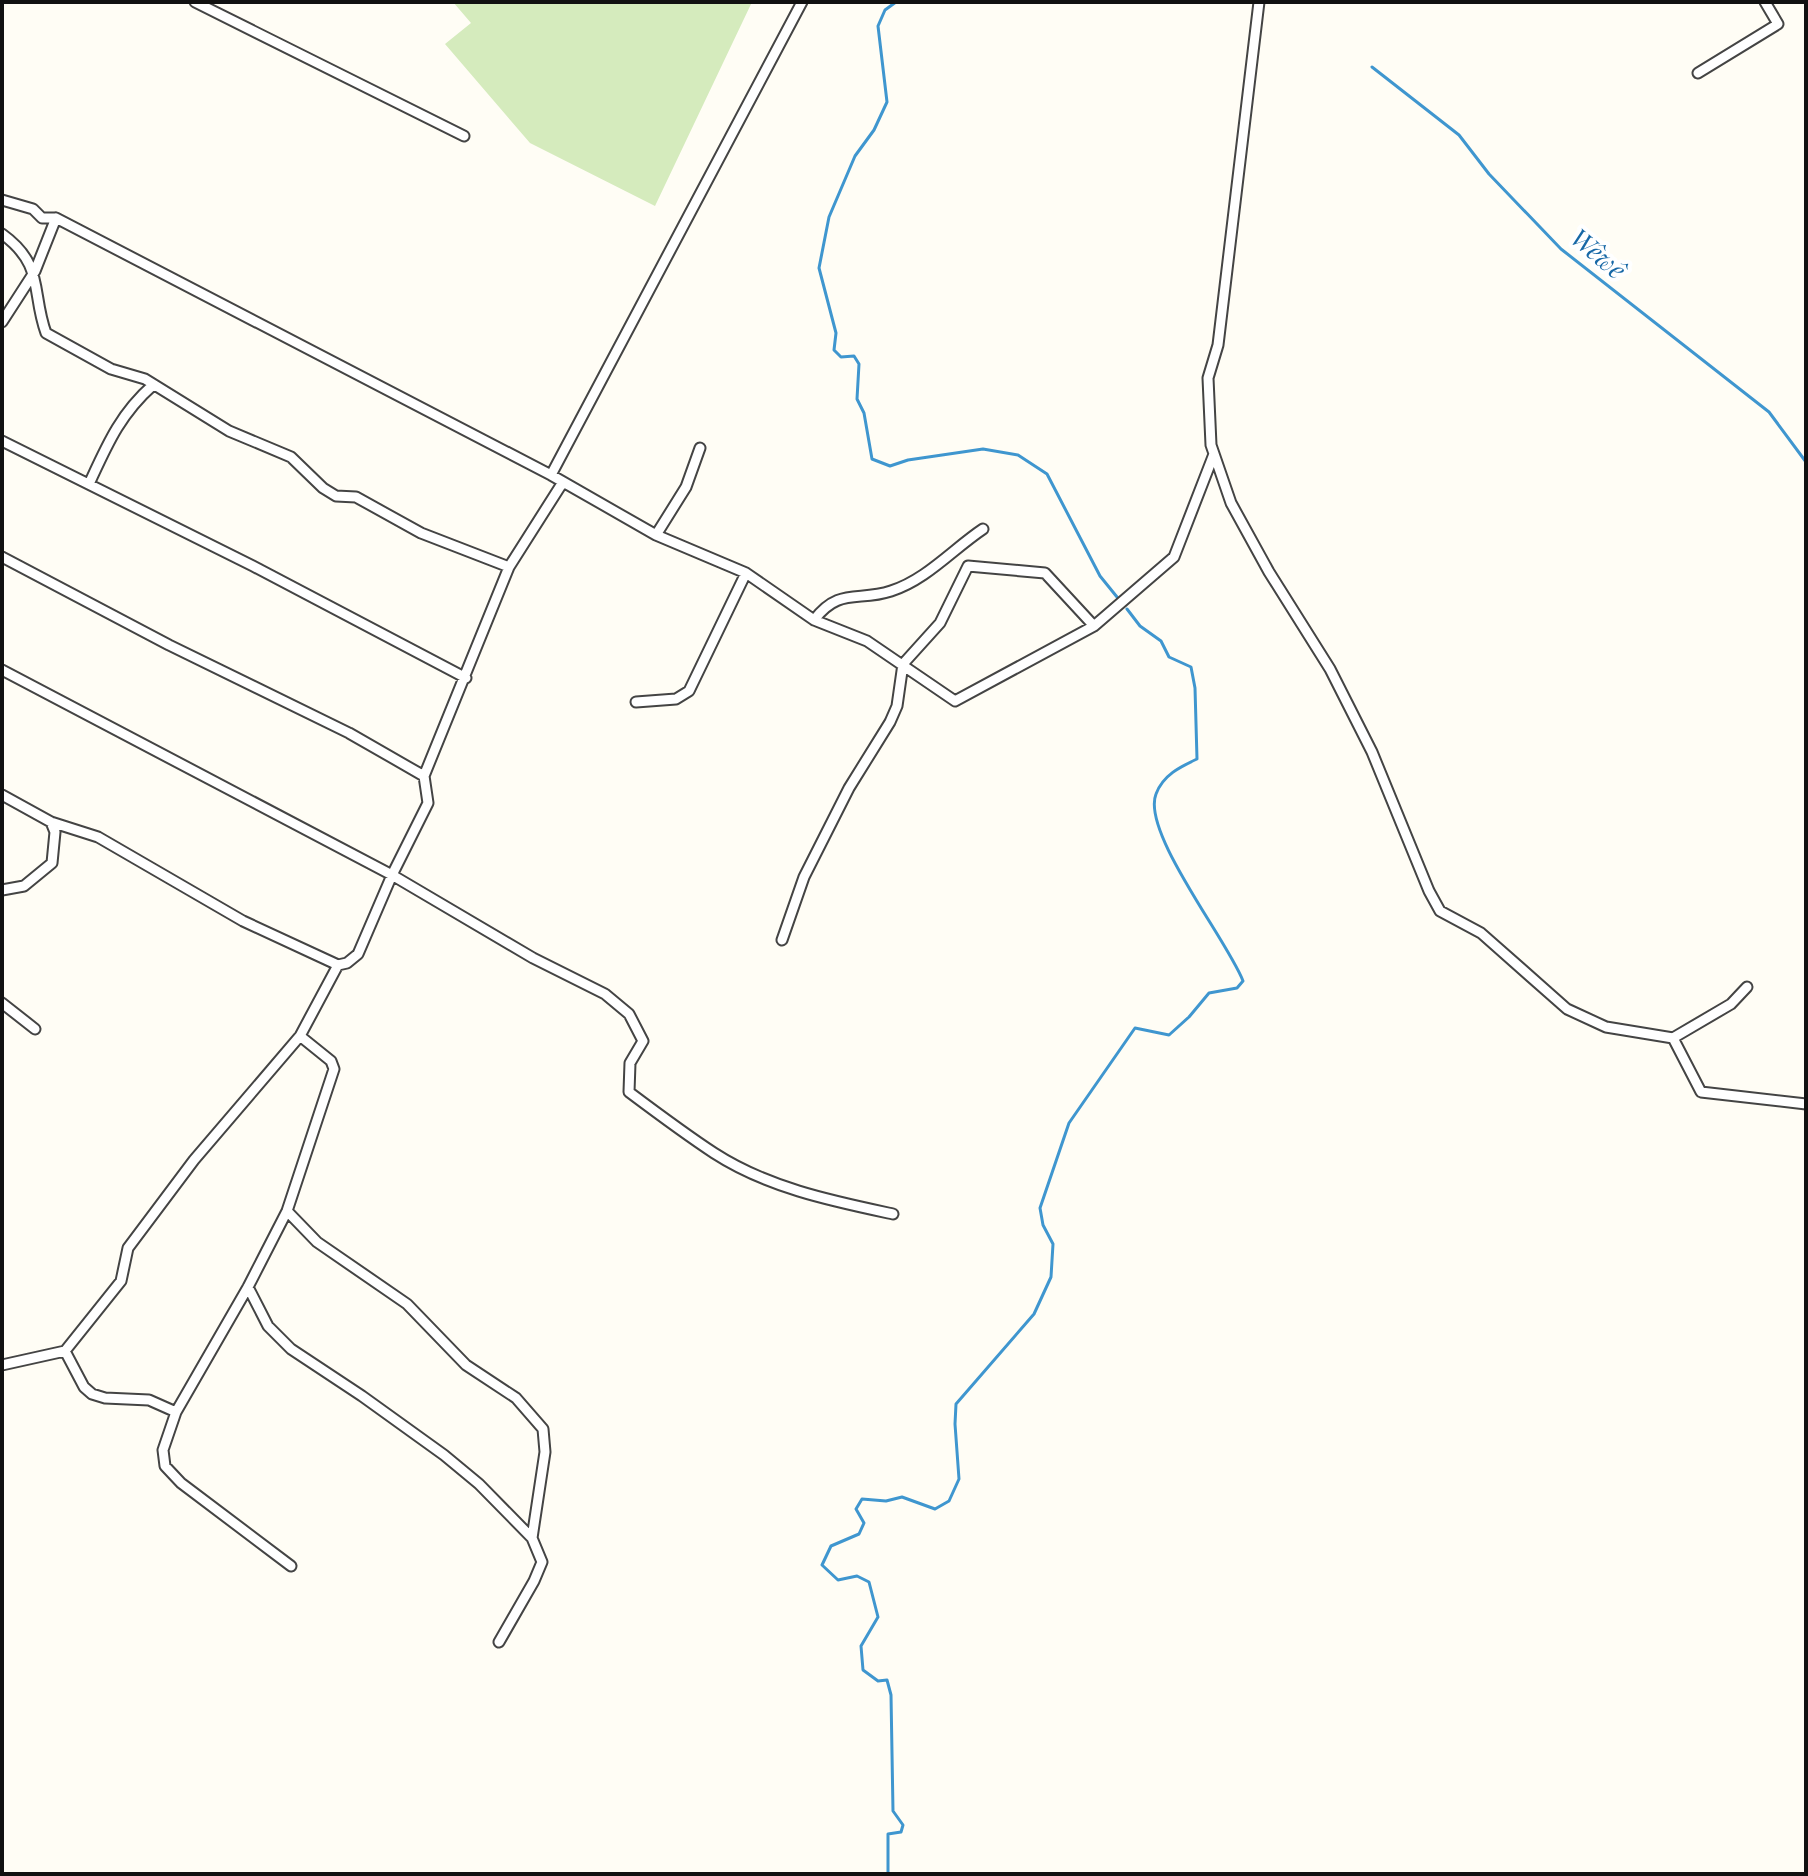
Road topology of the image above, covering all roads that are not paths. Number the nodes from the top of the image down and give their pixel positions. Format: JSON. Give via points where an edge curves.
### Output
{"nodes":[{"id":1,"x":195,"y":2,"type":"edge"},
{"id":2,"x":802,"y":2,"type":"edge"},
{"id":3,"x":1259,"y":2,"type":"edge"},
{"id":4,"x":1765,"y":2,"type":"edge"},
{"id":5,"x":1698,"y":73,"type":"dead end"},
{"id":6,"x":464,"y":136,"type":"dead end"},
{"id":7,"x":2,"y":200,"type":"edge"},
{"id":8,"x":56,"y":218,"type":"junction"},
{"id":9,"x":2,"y":234,"type":"edge"},
{"id":10,"x":35,"y":271,"type":"junction"},
{"id":11,"x":2,"y":322,"type":"edge"},
{"id":12,"x":153,"y":385,"type":"junction"},
{"id":13,"x":2,"y":441,"type":"edge"},
{"id":14,"x":700,"y":448,"type":"dead end"},
{"id":15,"x":1214,"y":454,"type":"junction"},
{"id":16,"x":551,"y":475,"type":"junction"},
{"id":17,"x":563,"y":482,"type":"junction"},
{"id":18,"x":89,"y":484,"type":"junction"},
{"id":19,"x":983,"y":529,"type":"dead end"},
{"id":20,"x":656,"y":535,"type":"junction"},
{"id":21,"x":2,"y":557,"type":"edge"},
{"id":22,"x":509,"y":567,"type":"junction"},
{"id":23,"x":746,"y":573,"type":"junction"},
{"id":24,"x":814,"y":620,"type":"junction"},
{"id":25,"x":1094,"y":626,"type":"junction"},
{"id":26,"x":903,"y":664,"type":"junction"},
{"id":27,"x":2,"y":670,"type":"edge"},
{"id":28,"x":466,"y":678,"type":"junction"},
{"id":29,"x":636,"y":702,"type":"dead end"},
{"id":30,"x":424,"y":776,"type":"junction"},
{"id":31,"x":2,"y":795,"type":"edge"},
{"id":32,"x":51,"y":822,"type":"junction"},
{"id":33,"x":392,"y":875,"type":"junction"},
{"id":34,"x":2,"y":890,"type":"edge"},
{"id":35,"x":782,"y":940,"type":"dead end"},
{"id":36,"x":338,"y":965,"type":"junction"},
{"id":37,"x":1747,"y":987,"type":"dead end"},
{"id":38,"x":2,"y":1003,"type":"edge"},
{"id":39,"x":35,"y":1029,"type":"dead end"},
{"id":40,"x":300,"y":1036,"type":"junction"},
{"id":41,"x":1673,"y":1038,"type":"junction"},
{"id":42,"x":1806,"y":1104,"type":"edge"},
{"id":43,"x":287,"y":1211,"type":"junction"},
{"id":44,"x":893,"y":1214,"type":"dead end"},
{"id":45,"x":248,"y":1287,"type":"junction"},
{"id":46,"x":65,"y":1351,"type":"junction"},
{"id":47,"x":2,"y":1365,"type":"edge"},
{"id":48,"x":176,"y":1412,"type":"junction"},
{"id":49,"x":532,"y":1538,"type":"junction"},
{"id":50,"x":291,"y":1566,"type":"dead end"},
{"id":51,"x":499,"y":1642,"type":"dead end"}],
"edges":[{"from":1,"to":6,"type":"street"},
{"from":2,"to":16,"type":"street"},
{"from":3,"to":15,"type":"street","via":[[1218,345],[1208,378]]},
{"from":4,"to":5,"type":"street","via":[[1778,24]]},
{"from":7,"to":8,"type":"street","via":[[33,209],[42,218]]},
{"from":8,"to":10,"type":"street"},
{"from":8,"to":16,"type":"street"},
{"from":9,"to":10,"type":"street"},
{"from":10,"to":11,"type":"street"},
{"from":10,"to":12,"type":"street","via":[[46,333]]},
{"from":12,"to":18,"type":"street","via":[[115,428]]},
{"from":12,"to":22,"type":"street","via":[[229,431],[291,457],[336,496],[356,497],[421,533]]},
{"from":13,"to":18,"type":"street"},
{"from":14,"to":20,"type":"street","via":[[686,487]]},
{"from":15,"to":25,"type":"street","via":[[1174,557]]},
{"from":15,"to":41,"type":"street","via":[[1231,503],[1330,669],[1372,752],[1440,911],[1481,933],[1567,1009],[1606,1027]]},
{"from":16,"to":17,"type":"street"},
{"from":17,"to":20,"type":"street"},
{"from":17,"to":22,"type":"street"},
{"from":18,"to":28,"type":"street"},
{"from":19,"to":24,"type":"street","via":[[924,575],[891,592],[837,599]]},
{"from":20,"to":23,"type":"street"},
{"from":21,"to":30,"type":"street"},
{"from":22,"to":28,"type":"street"},
{"from":23,"to":24,"type":"street"},
{"from":23,"to":29,"type":"street","via":[[689,691],[676,699]]},
{"from":24,"to":26,"type":"street","via":[[867,641]]},
{"from":25,"to":26,"type":"street","via":[[955,701]]},
{"from":25,"to":26,"type":"street","via":[[1045,573],[968,566],[940,623]]},
{"from":26,"to":35,"type":"street","via":[[890,722],[804,877]]},
{"from":27,"to":33,"type":"street"},
{"from":28,"to":30,"type":"street"},
{"from":30,"to":33,"type":"street","via":[[428,803]]},
{"from":31,"to":32,"type":"street"},
{"from":32,"to":34,"type":"street","via":[[52,863],[24,886]]},
{"from":32,"to":36,"type":"street","via":[[92,834],[243,921]]},
{"from":33,"to":36,"type":"street","via":[[358,954]]},
{"from":33,"to":44,"type":"street","via":[[605,994],[629,1014],[643,1041],[630,1063],[629,1092],[716,1155],[779,1185]]},
{"from":36,"to":40,"type":"street"},
{"from":37,"to":41,"type":"street","via":[[1731,1004]]},
{"from":38,"to":39,"type":"street"},
{"from":40,"to":43,"type":"street","via":[[334,1069]]},
{"from":40,"to":46,"type":"street","via":[[146,1223],[128,1248],[121,1281]]},
{"from":41,"to":42,"type":"street","via":[[1701,1092]]},
{"from":43,"to":45,"type":"street"},
{"from":43,"to":49,"type":"street","via":[[317,1242],[407,1304],[466,1365],[516,1398],[543,1429],[545,1452]]},
{"from":45,"to":48,"type":"street"},
{"from":45,"to":49,"type":"street","via":[[268,1326],[291,1349],[444,1455]]},
{"from":46,"to":47,"type":"street"},
{"from":46,"to":48,"type":"street","via":[[92,1394],[149,1400]]},
{"from":48,"to":50,"type":"street","via":[[163,1450],[165,1466]]},
{"from":49,"to":51,"type":"street","via":[[542,1562]]}]}
